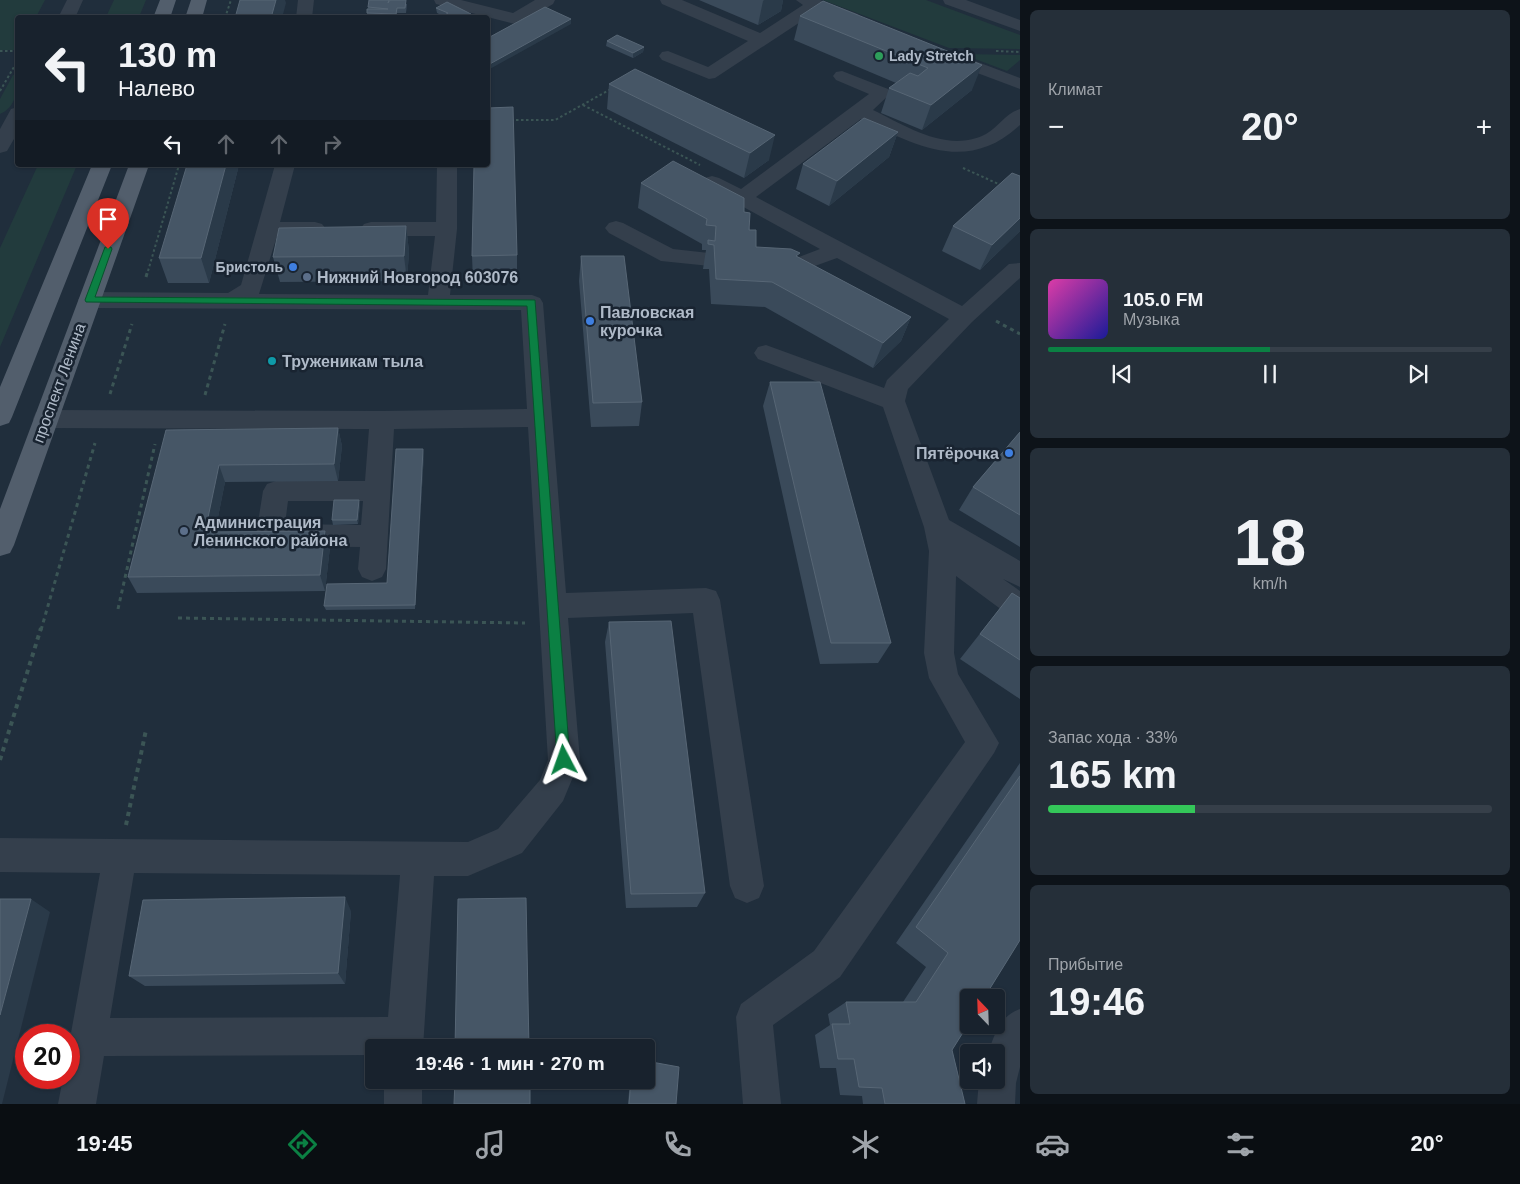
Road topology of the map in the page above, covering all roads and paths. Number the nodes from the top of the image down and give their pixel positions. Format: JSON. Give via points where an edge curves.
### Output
{"nodes":[{"id":1,"x":75,"y":0,"type":"edge"},
{"id":2,"x":168,"y":0,"type":"edge"},
{"id":3,"x":199,"y":0,"type":"edge"},
{"id":4,"x":231,"y":0,"type":"edge"},
{"id":5,"x":306,"y":0,"type":"edge"},
{"id":6,"x":442,"y":0,"type":"edge"},
{"id":7,"x":547,"y":0,"type":"edge"},
{"id":8,"x":668,"y":0,"type":"edge"},
{"id":9,"x":951,"y":0,"type":"edge"},
{"id":10,"x":810,"y":2,"type":"edge"},
{"id":11,"x":68,"y":15,"type":"edge"},
{"id":12,"x":162,"y":15,"type":"edge"},
{"id":13,"x":194,"y":15,"type":"edge"},
{"id":14,"x":226,"y":15,"type":"edge"},
{"id":15,"x":304,"y":15,"type":"edge"},
{"id":16,"x":870,"y":26,"type":"edge"},
{"id":17,"x":1020,"y":26,"type":"edge"},
{"id":18,"x":761,"y":40,"type":"junction"},
{"id":19,"x":934,"y":50,"type":"edge"},
{"id":20,"x":0,"y":51,"type":"edge"},
{"id":21,"x":15,"y":52,"type":"edge"},
{"id":22,"x":668,"y":56,"type":"dead end"},
{"id":23,"x":15,"y":65,"type":"edge"},
{"id":24,"x":842,"y":76,"type":"dead end"},
{"id":25,"x":1020,"y":84,"type":"edge"},
{"id":26,"x":617,"y":86,"type":"edge"},
{"id":27,"x":0,"y":91,"type":"edge"},
{"id":28,"x":583,"y":105,"type":"junction"},
{"id":29,"x":860,"y":111,"type":"junction"},
{"id":30,"x":1020,"y":115,"type":"edge"},
{"id":31,"x":11,"y":116,"type":"edge"},
{"id":32,"x":507,"y":120,"type":"edge"},
{"id":33,"x":943,"y":147,"type":"junction"},
{"id":34,"x":0,"y":148,"type":"edge"},
{"id":35,"x":101,"y":167,"type":"edge"},
{"id":36,"x":138,"y":167,"type":"edge"},
{"id":37,"x":178,"y":167,"type":"edge"},
{"id":38,"x":284,"y":167,"type":"edge"},
{"id":39,"x":447,"y":167,"type":"edge"},
{"id":40,"x":703,"y":172,"type":"joint"},
{"id":41,"x":1003,"y":186,"type":"edge"},
{"id":42,"x":742,"y":198,"type":"junction"},
{"id":43,"x":616,"y":228,"type":"dead end"},
{"id":44,"x":268,"y":229,"type":"junction"},
{"id":45,"x":446,"y":229,"type":"junction"},
{"id":46,"x":838,"y":250,"type":"junction"},
{"id":47,"x":710,"y":260,"type":"edge"},
{"id":48,"x":750,"y":262,"type":"edge"},
{"id":49,"x":1019,"y":269,"type":"edge"},
{"id":50,"x":89,"y":300,"type":"junction"},
{"id":51,"x":139,"y":302,"type":"junction"},
{"id":52,"x":231,"y":302,"type":"junction"},
{"id":53,"x":438,"y":302,"type":"junction"},
{"id":54,"x":964,"y":317,"type":"junction"},
{"id":55,"x":766,"y":352,"type":"dead end"},
{"id":56,"x":893,"y":401,"type":"junction"},
{"id":57,"x":0,"y":417,"type":"edge"},
{"id":58,"x":540,"y":418,"type":"junction"},
{"id":59,"x":45,"y":419,"type":"junction"},
{"id":60,"x":102,"y":420,"type":"junction"},
{"id":61,"x":160,"y":420,"type":"junction"},
{"id":62,"x":198,"y":420,"type":"junction"},
{"id":63,"x":382,"y":420,"type":"junction"},
{"id":64,"x":377,"y":491,"type":"junction"},
{"id":65,"x":374,"y":536,"type":"junction"},
{"id":66,"x":940,"y":539,"type":"junction"},
{"id":67,"x":0,"y":545,"type":"edge"},
{"id":68,"x":372,"y":569,"type":"dead end"},
{"id":69,"x":1020,"y":575,"type":"edge"},
{"id":70,"x":1020,"y":607,"type":"edge"},
{"id":71,"x":118,"y":609,"type":"dead end"},
{"id":72,"x":554,"y":615,"type":"junction"},
{"id":73,"x":178,"y":618,"type":"dead end"},
{"id":74,"x":146,"y":730,"type":"dead end"},
{"id":75,"x":0,"y":760,"type":"edge"},
{"id":76,"x":0,"y":855,"type":"edge"},
{"id":77,"x":120,"y":855,"type":"junction"},
{"id":78,"x":418,"y":860,"type":"junction"},
{"id":79,"x":747,"y":886,"type":"dead end"},
{"id":80,"x":1020,"y":1026,"type":"edge"},
{"id":81,"x":90,"y":1037,"type":"junction"},
{"id":82,"x":404,"y":1039,"type":"edge"},
{"id":83,"x":365,"y":1041,"type":"edge"},
{"id":84,"x":403,"y":1089,"type":"edge"},
{"id":85,"x":77,"y":1104,"type":"edge"},
{"id":86,"x":403,"y":1104,"type":"edge"},
{"id":87,"x":762,"y":1104,"type":"edge"},
{"id":88,"x":996,"y":1104,"type":"edge"}],
"edges":[{"from":1,"to":11,"type":"street"},
{"from":2,"to":12,"type":"main road"},
{"from":3,"to":13,"type":"main road"},
{"from":4,"to":14,"type":"path"},
{"from":5,"to":15,"type":"street"},
{"from":6,"to":7,"type":"street","via":[[515,19]]},
{"from":8,"to":18,"type":"street"},
{"from":9,"to":17,"type":"street"},
{"from":10,"to":16,"type":"street"},
{"from":10,"to":18,"type":"street"},
{"from":18,"to":22,"type":"street","via":[[709,74]]},
{"from":19,"to":25,"type":"street"},
{"from":20,"to":21,"type":"path"},
{"from":23,"to":27,"type":"path"},
{"from":24,"to":29,"type":"street","via":[[882,93]]},
{"from":26,"to":28,"type":"path"},
{"from":28,"to":32,"type":"path","via":[[555,120]]},
{"from":28,"to":40,"type":"path"},
{"from":29,"to":33,"type":"street"},
{"from":29,"to":42,"type":"street"},
{"from":30,"to":33,"type":"street","via":[[992,139],[960,148]]},
{"from":31,"to":34,"type":"street"},
{"from":33,"to":41,"type":"path","via":[[944,160]]},
{"from":35,"to":57,"type":"main road"},
{"from":36,"to":50,"type":"main road","name":"проспект Ленина"},
{"from":37,"to":51,"type":"path"},
{"from":38,"to":44,"type":"street"},
{"from":39,"to":45,"type":"street"},
{"from":40,"to":42,"type":"street"},
{"from":42,"to":46,"type":"street"},
{"from":43,"to":47,"type":"street","via":[[669,256]]},
{"from":44,"to":45,"type":"street"},
{"from":44,"to":52,"type":"street","via":[[251,289]]},
{"from":45,"to":53,"type":"street"},
{"from":46,"to":48,"type":"street","via":[[801,264]]},
{"from":46,"to":54,"type":"street"},
{"from":49,"to":54,"type":"street"},
{"from":50,"to":51,"type":"street"},
{"from":50,"to":59,"type":"main road","name":"проспект Ленина"},
{"from":51,"to":52,"type":"street"},
{"from":51,"to":60,"type":"path"},
{"from":52,"to":53,"type":"street"},
{"from":52,"to":62,"type":"path"},
{"from":53,"to":58,"type":"street","via":[[532,302]]},
{"from":54,"to":56,"type":"street","via":[[896,386]]},
{"from":55,"to":56,"type":"street"},
{"from":56,"to":66,"type":"street"},
{"from":58,"to":63,"type":"street"},
{"from":58,"to":72,"type":"street"},
{"from":59,"to":60,"type":"street"},
{"from":59,"to":67,"type":"main road","name":"проспект Ленина"},
{"from":60,"to":61,"type":"street"},
{"from":60,"to":75,"type":"path"},
{"from":61,"to":62,"type":"street"},
{"from":61,"to":71,"type":"path"},
{"from":62,"to":63,"type":"street"},
{"from":63,"to":64,"type":"street"},
{"from":64,"to":65,"type":"street"},
{"from":64,"to":65,"type":"street","via":[[276,491],[270,535]]},
{"from":65,"to":68,"type":"street"},
{"from":66,"to":69,"type":"street"},
{"from":66,"to":70,"type":"street"},
{"from":66,"to":87,"type":"street","via":[[939,653],[942,670],[983,743],[827,964],[754,1017]]},
{"from":72,"to":73,"type":"path"},
{"from":72,"to":78,"type":"street","via":[[564,760],[552,790],[510,841],[468,860]]},
{"from":72,"to":79,"type":"street","via":[[706,600]]},
{"from":74,"to":77,"type":"path"},
{"from":76,"to":77,"type":"street"},
{"from":77,"to":78,"type":"street"},
{"from":77,"to":81,"type":"street"},
{"from":78,"to":82,"type":"street"},
{"from":80,"to":88,"type":"street","via":[[1005,1052],[996,1087]]},
{"from":81,"to":83,"type":"street"},
{"from":81,"to":85,"type":"street"},
{"from":84,"to":86,"type":"street"}]}
